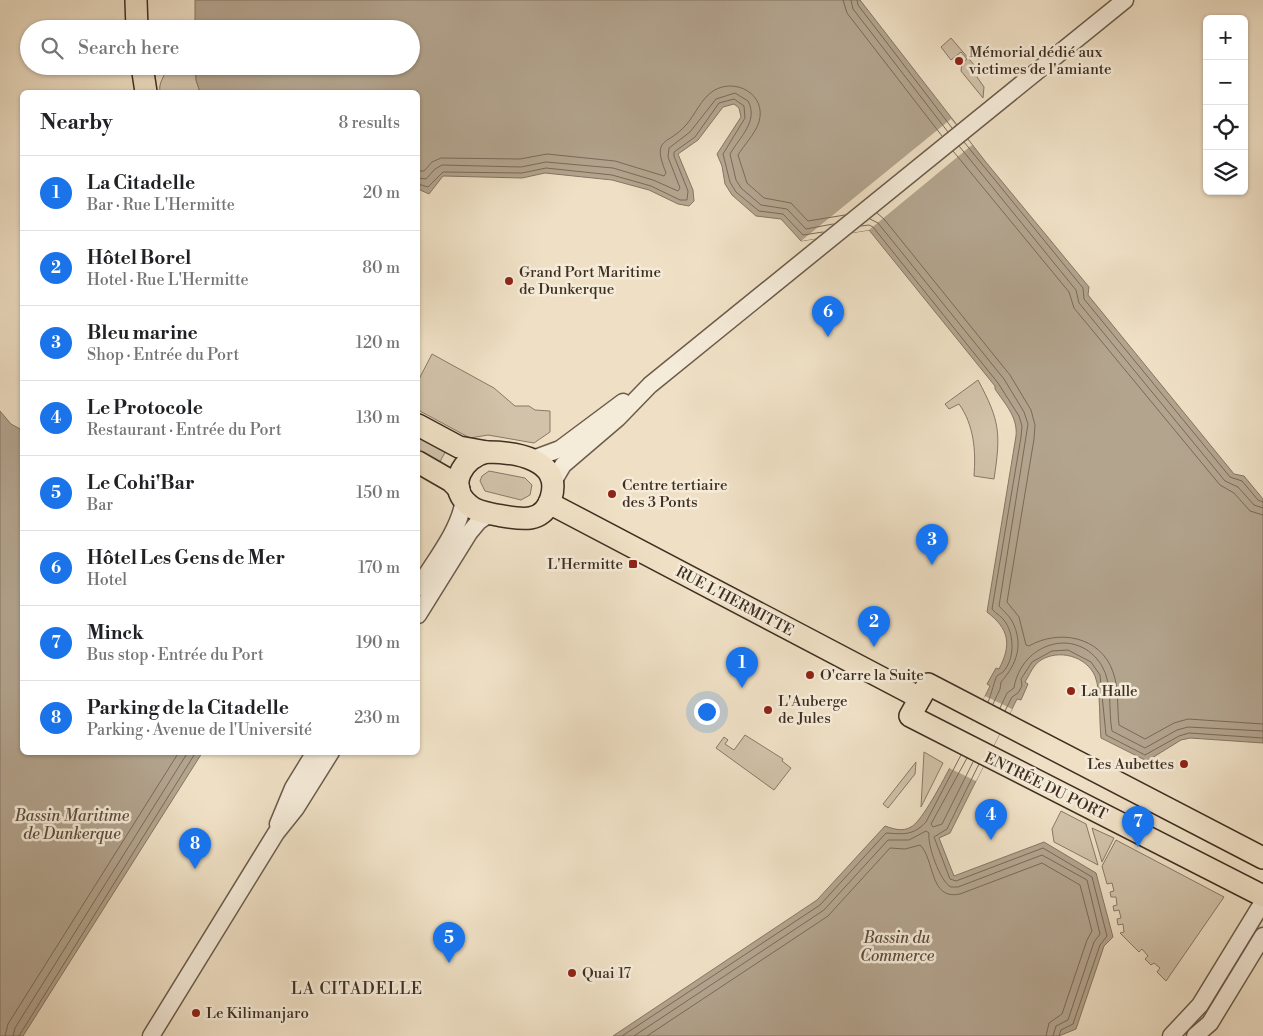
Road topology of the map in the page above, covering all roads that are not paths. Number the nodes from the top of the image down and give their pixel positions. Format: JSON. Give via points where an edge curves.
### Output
{"nodes":[{"id":1,"x":136,"y":0,"type":"edge"},
{"id":2,"x":1125,"y":0,"type":"edge"},
{"id":3,"x":137,"y":20,"type":"edge"},
{"id":4,"x":135,"y":75,"type":"edge"},
{"id":5,"x":143,"y":75,"type":"edge"},
{"id":6,"x":135,"y":90,"type":"edge"},
{"id":7,"x":146,"y":90,"type":"edge"},
{"id":8,"x":650,"y":385,"type":"junction"},
{"id":9,"x":420,"y":426,"type":"edge"},
{"id":10,"x":487,"y":452,"type":"junction"},
{"id":11,"x":533,"y":459,"type":"junction"},
{"id":12,"x":420,"y":463,"type":"edge"},
{"id":13,"x":553,"y":482,"type":"junction"},
{"id":14,"x":461,"y":494,"type":"junction"},
{"id":15,"x":549,"y":503,"type":"junction"},
{"id":16,"x":491,"y":513,"type":"junction"},
{"id":17,"x":420,"y":585,"type":"edge"},
{"id":18,"x":420,"y":612,"type":"edge"},
{"id":19,"x":920,"y":699,"type":"junction"},
{"id":20,"x":313,"y":755,"type":"edge"},
{"id":21,"x":330,"y":755,"type":"edge"},
{"id":22,"x":276,"y":834,"type":"junction"},
{"id":23,"x":1263,"y":858,"type":"edge"},
{"id":24,"x":1263,"y":896,"type":"edge"},
{"id":25,"x":1263,"y":902,"type":"edge"},
{"id":26,"x":1263,"y":936,"type":"edge"},
{"id":27,"x":151,"y":1036,"type":"edge"},
{"id":28,"x":1171,"y":1036,"type":"edge"},
{"id":29,"x":1195,"y":1036,"type":"edge"}],
"edges":[{"from":1,"to":3,"type":"main road"},
{"from":2,"to":8,"type":"street"},
{"from":4,"to":6,"type":"main road"},
{"from":5,"to":7,"type":"main road"},
{"from":8,"to":11,"type":"street","via":[[560,449]]},
{"from":8,"to":13,"type":"street","via":[[618,418],[563,465]]},
{"from":9,"to":10,"type":"main road","via":[[459,447]]},
{"from":10,"to":11,"type":"main road"},
{"from":10,"to":14,"type":"main road","via":[[476,454],[464,464],[460,474]]},
{"from":11,"to":13,"type":"main road","via":[[546,467]]},
{"from":12,"to":14,"type":"main road","via":[[451,481]]},
{"from":13,"to":15,"type":"main road"},
{"from":14,"to":16,"type":"main road","via":[[476,510]]},
{"from":14,"to":17,"type":"street","via":[[461,513],[453,531]]},
{"from":15,"to":16,"type":"main road","via":[[542,513],[530,519]]},
{"from":15,"to":19,"type":"main road","name":"RUE L'HERMITTE"},
{"from":16,"to":18,"type":"street","via":[[469,533]]},
{"from":19,"to":23,"type":"main road","via":[[973,707]]},
{"from":19,"to":24,"type":"main road","name":"ENTRÉE DU PORT","via":[[955,740]]},
{"from":20,"to":22,"type":"street","via":[[289,795]]},
{"from":21,"to":22,"type":"street"},
{"from":22,"to":27,"type":"street"},
{"from":25,"to":28,"type":"street","via":[[1200,1005]]},
{"from":26,"to":29,"type":"street","via":[[1210,1023]]}]}
